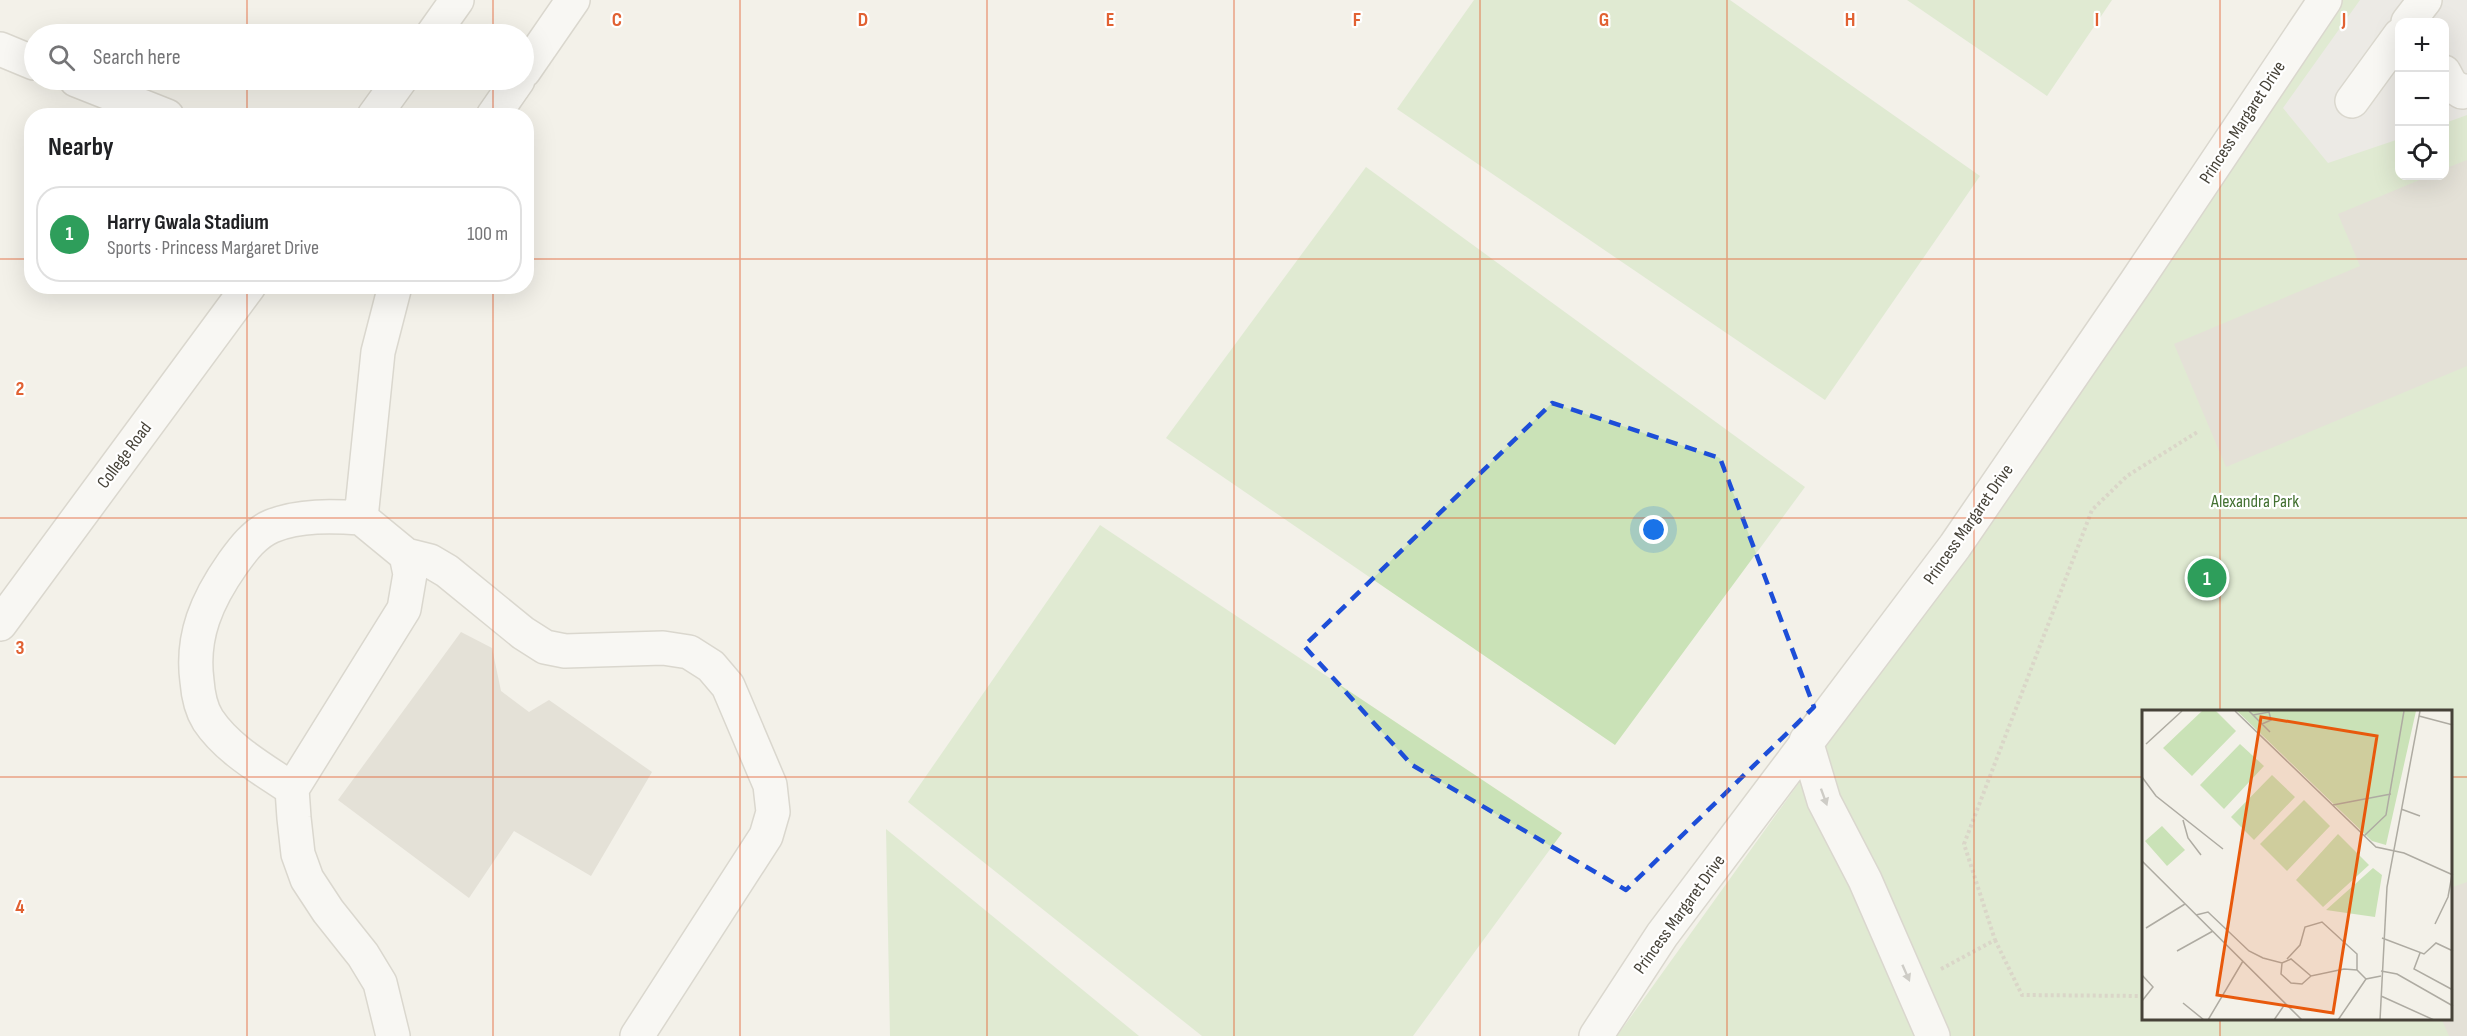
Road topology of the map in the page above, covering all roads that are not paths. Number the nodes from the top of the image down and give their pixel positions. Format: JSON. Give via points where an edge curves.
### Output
{"nodes":[{"id":1,"x":458,"y":0,"type":"edge"},
{"id":2,"x":573,"y":0,"type":"edge"},
{"id":3,"x":2325,"y":0,"type":"edge"},
{"id":4,"x":440,"y":24,"type":"edge"},
{"id":5,"x":2395,"y":43,"type":"edge"},
{"id":6,"x":0,"y":49,"type":"edge"},
{"id":7,"x":534,"y":57,"type":"edge"},
{"id":8,"x":24,"y":59,"type":"edge"},
{"id":9,"x":2449,"y":81,"type":"edge"},
{"id":10,"x":101,"y":90,"type":"edge"},
{"id":11,"x":393,"y":90,"type":"edge"},
{"id":12,"x":511,"y":90,"type":"edge"},
{"id":13,"x":2467,"y":91,"type":"edge"},
{"id":14,"x":2352,"y":101,"type":"dead end"},
{"id":15,"x":147,"y":108,"type":"edge"},
{"id":16,"x":380,"y":108,"type":"edge"},
{"id":17,"x":499,"y":108,"type":"edge"},
{"id":18,"x":243,"y":294,"type":"edge"},
{"id":19,"x":393,"y":294,"type":"edge"},
{"id":20,"x":362,"y":518,"type":"junction"},
{"id":21,"x":406,"y":555,"type":"junction"},
{"id":22,"x":5,"y":607,"type":"edge"},
{"id":23,"x":1806,"y":741,"type":"junction"},
{"id":24,"x":292,"y":789,"type":"junction"},
{"id":25,"x":393,"y":1036,"type":"edge"},
{"id":26,"x":637,"y":1036,"type":"edge"},
{"id":27,"x":1596,"y":1036,"type":"edge"},
{"id":28,"x":1933,"y":1036,"type":"edge"}],
"edges":[{"from":1,"to":4,"type":"street"},
{"from":2,"to":7,"type":"street"},
{"from":3,"to":23,"type":"street","name":"Princess Margaret Drive","via":[[1954,546]]},
{"from":5,"to":14,"type":"street"},
{"from":6,"to":8,"type":"street"},
{"from":9,"to":13,"type":"street","via":[[2462,92]]},
{"from":10,"to":15,"type":"street"},
{"from":11,"to":16,"type":"street"},
{"from":12,"to":17,"type":"street"},
{"from":18,"to":22,"type":"street","name":"College Road"},
{"from":19,"to":20,"type":"street","via":[[378,352]]},
{"from":20,"to":21,"type":"street"},
{"from":20,"to":24,"type":"street","via":[[300,518],[270,527],[245,546],[225,574],[198,628],[195,663],[199,696],[207,719],[222,739]]},
{"from":21,"to":24,"type":"street","via":[[410,574],[404,609]]},
{"from":21,"to":26,"type":"street","via":[[430,561],[447,571],[545,648],[663,648],[689,652],[711,666],[731,693],[770,785],[773,812],[765,836]]},
{"from":23,"to":27,"type":"street","name":"Princess Margaret Drive","via":[[1662,935]]},
{"from":23,"to":28,"type":"street","one_way":true,"via":[[1824,801],[1865,880]]},
{"from":24,"to":25,"type":"street","via":[[298,854],[307,879],[380,983]]}]}
